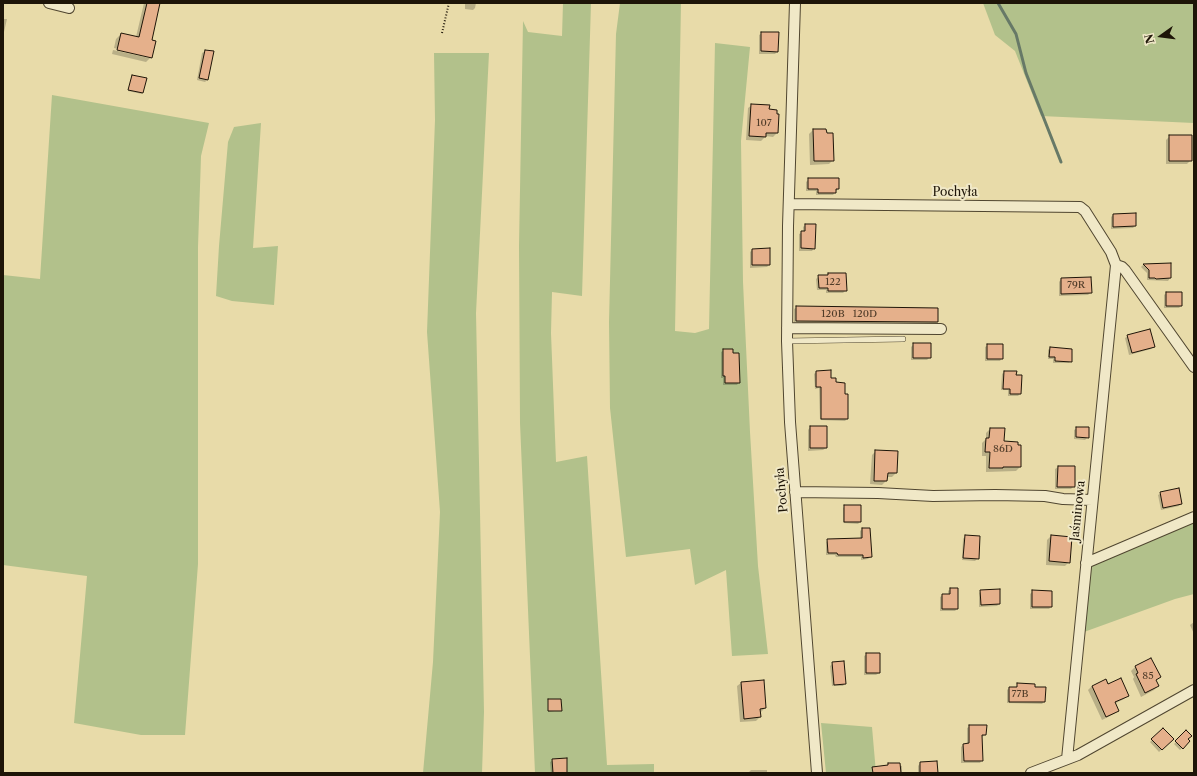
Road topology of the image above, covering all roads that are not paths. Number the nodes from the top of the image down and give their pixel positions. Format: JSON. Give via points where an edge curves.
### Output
{"nodes":[{"id":1,"x":49,"y":3,"type":"edge"},
{"id":2,"x":795,"y":3,"type":"edge"},
{"id":3,"x":69,"y":8,"type":"dead end"},
{"id":4,"x":789,"y":204,"type":"junction"},
{"id":5,"x":1116,"y":264,"type":"junction"},
{"id":6,"x":787,"y":328,"type":"junction"},
{"id":7,"x":942,"y":329,"type":"dead end"},
{"id":8,"x":903,"y":339,"type":"dead end"},
{"id":9,"x":787,"y":341,"type":"junction"},
{"id":10,"x":1194,"y":367,"type":"edge"},
{"id":11,"x":795,"y":492,"type":"junction"},
{"id":12,"x":1092,"y":500,"type":"junction"},
{"id":13,"x":1194,"y":517,"type":"edge"},
{"id":14,"x":1086,"y":563,"type":"junction"},
{"id":15,"x":1194,"y":690,"type":"edge"},
{"id":16,"x":1067,"y":759,"type":"junction"},
{"id":17,"x":817,"y":773,"type":"edge"},
{"id":18,"x":1031,"y":773,"type":"edge"}],
"edges":[{"from":1,"to":3,"type":"street"},
{"from":2,"to":4,"type":"street","name":"Pochyła"},
{"from":4,"to":5,"type":"street","name":"Pochyła","via":[[1080,207],[1111,252]]},
{"from":4,"to":6,"type":"street","name":"Pochyła"},
{"from":5,"to":10,"type":"street","via":[[1122,267]]},
{"from":5,"to":12,"type":"street","name":"Jaśminowa"},
{"from":6,"to":7,"type":"street"},
{"from":6,"to":9,"type":"street","name":"Pochyła"},
{"from":8,"to":9,"type":"lane"},
{"from":9,"to":11,"type":"street","name":"Pochyła"},
{"from":11,"to":12,"type":"street","via":[[1038,496]]},
{"from":11,"to":17,"type":"street","name":"Pochyła"},
{"from":12,"to":14,"type":"street","name":"Jaśminowa"},
{"from":13,"to":14,"type":"street"},
{"from":14,"to":16,"type":"street","name":"Jaśminowa"},
{"from":15,"to":16,"type":"street"},
{"from":16,"to":18,"type":"street"}]}
